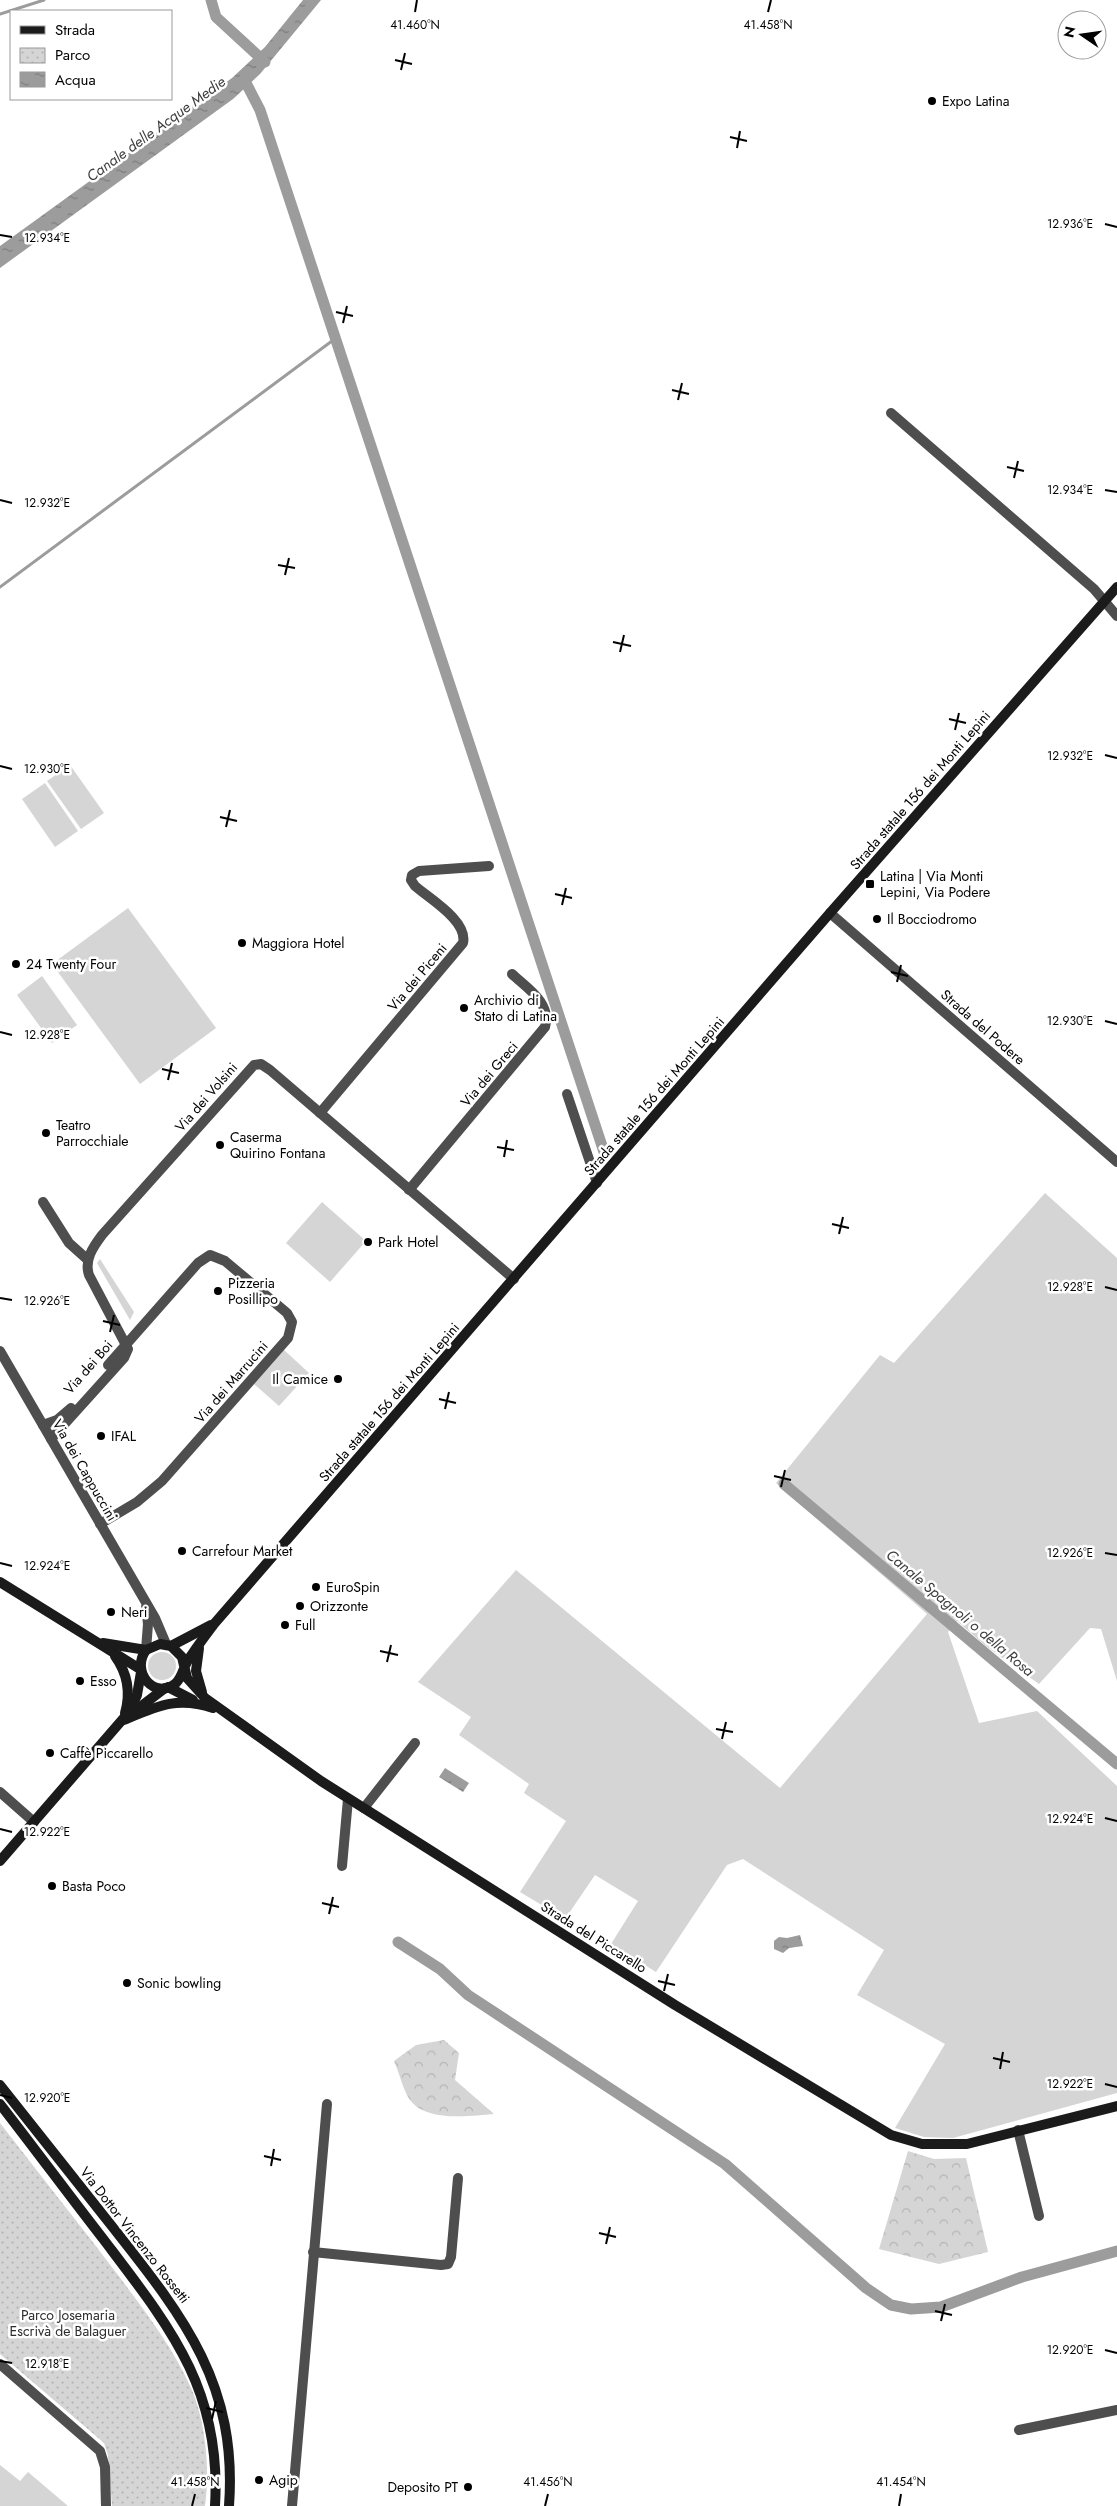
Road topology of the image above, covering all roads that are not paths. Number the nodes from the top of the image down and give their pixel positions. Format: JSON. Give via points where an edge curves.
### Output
{"nodes":[{"id":1,"x":891,"y":413,"type":"dead end"},
{"id":2,"x":1117,"y":587,"type":"edge"},
{"id":3,"x":1104,"y":602,"type":"junction"},
{"id":4,"x":1117,"y":616,"type":"edge"},
{"id":5,"x":489,"y":866,"type":"dead end"},
{"id":6,"x":830,"y":913,"type":"junction"},
{"id":7,"x":512,"y":974,"type":"dead end"},
{"id":8,"x":567,"y":1094,"type":"dead end"},
{"id":9,"x":320,"y":1113,"type":"junction"},
{"id":10,"x":1117,"y":1162,"type":"edge"},
{"id":11,"x":597,"y":1183,"type":"junction"},
{"id":12,"x":409,"y":1190,"type":"junction"},
{"id":13,"x":43,"y":1202,"type":"dead end"},
{"id":14,"x":210,"y":1256,"type":"joint"},
{"id":15,"x":88,"y":1260,"type":"junction"},
{"id":16,"x":514,"y":1279,"type":"junction"},
{"id":17,"x":127,"y":1348,"type":"junction"},
{"id":18,"x":0,"y":1351,"type":"edge"},
{"id":19,"x":43,"y":1425,"type":"junction"},
{"id":20,"x":51,"y":1439,"type":"junction"},
{"id":21,"x":100,"y":1524,"type":"junction"},
{"id":22,"x":0,"y":1582,"type":"edge"},
{"id":23,"x":145,"y":1604,"type":"junction"},
{"id":24,"x":214,"y":1624,"type":"junction"},
{"id":25,"x":201,"y":1641,"type":"junction"},
{"id":26,"x":94,"y":1642,"type":"junction"},
{"id":27,"x":169,"y":1645,"type":"junction"},
{"id":28,"x":146,"y":1650,"type":"junction"},
{"id":29,"x":112,"y":1652,"type":"junction"},
{"id":30,"x":184,"y":1669,"type":"junction"},
{"id":31,"x":141,"y":1671,"type":"junction"},
{"id":32,"x":167,"y":1687,"type":"junction"},
{"id":33,"x":201,"y":1700,"type":"junction"},
{"id":34,"x":122,"y":1721,"type":"junction"},
{"id":35,"x":415,"y":1743,"type":"dead end"},
{"id":36,"x":0,"y":1792,"type":"edge"},
{"id":37,"x":348,"y":1799,"type":"junction"},
{"id":38,"x":364,"y":1808,"type":"junction"},
{"id":39,"x":34,"y":1822,"type":"junction"},
{"id":40,"x":0,"y":1861,"type":"edge"},
{"id":41,"x":342,"y":1866,"type":"dead end"},
{"id":42,"x":0,"y":2085,"type":"edge"},
{"id":43,"x":0,"y":2104,"type":"edge"},
{"id":44,"x":327,"y":2104,"type":"dead end"},
{"id":45,"x":1117,"y":2106,"type":"edge"},
{"id":46,"x":1018,"y":2130,"type":"junction"},
{"id":47,"x":458,"y":2178,"type":"dead end"},
{"id":48,"x":1039,"y":2216,"type":"dead end"},
{"id":49,"x":313,"y":2252,"type":"junction"},
{"id":50,"x":0,"y":2364,"type":"edge"},
{"id":51,"x":1117,"y":2410,"type":"edge"},
{"id":52,"x":1019,"y":2430,"type":"dead end"},
{"id":53,"x":106,"y":2506,"type":"edge"},
{"id":54,"x":215,"y":2506,"type":"edge"},
{"id":55,"x":229,"y":2506,"type":"edge"},
{"id":56,"x":292,"y":2506,"type":"edge"}],
"edges":[{"from":1,"to":3,"type":"street","via":[[1094,588]]},
{"from":2,"to":3,"type":"street","name":"Strada statale 156 dei Monti Lepini"},
{"from":3,"to":4,"type":"street"},
{"from":3,"to":6,"type":"street","name":"Strada statale 156 dei Monti Lepini"},
{"from":5,"to":9,"type":"street","name":"Via dei Piceni","via":[[419,870],[412,875],[412,883],[461,925],[462,943]]},
{"from":6,"to":10,"type":"street","name":"Strada del Podere"},
{"from":6,"to":11,"type":"street","name":"Strada statale 156 dei Monti Lepini"},
{"from":7,"to":12,"type":"street","name":"Via dei Greci","via":[[542,1004],[547,1016],[546,1027]]},
{"from":8,"to":11,"type":"street"},
{"from":9,"to":12,"type":"street","name":"Via dei Volsini"},
{"from":9,"to":15,"type":"street","name":"Via dei Volsini","via":[[266,1067],[254,1065],[102,1235]]},
{"from":11,"to":16,"type":"street","name":"Strada statale 156 dei Monti Lepini"},
{"from":12,"to":16,"type":"street","name":"Via dei Volsini"},
{"from":13,"to":15,"type":"street","via":[[69,1243]]},
{"from":14,"to":17,"type":"street","name":"Via dei Boi","via":[[198,1262]]},
{"from":14,"to":21,"type":"street","name":"Via dei Marrucini","via":[[225,1261],[287,1313],[292,1322],[291,1333],[162,1481],[137,1502]]},
{"from":15,"to":17,"type":"street","via":[[89,1275]]},
{"from":16,"to":24,"type":"street","name":"Strada statale 156 dei Monti Lepini"},
{"from":17,"to":19,"type":"street","name":"Via dei Boi","via":[[64,1416]]},
{"from":17,"to":20,"type":"street","name":"Via dei Boi"},
{"from":18,"to":19,"type":"street","name":"Via dei Cappuccini"},
{"from":19,"to":20,"type":"street","name":"Via dei Cappuccini"},
{"from":20,"to":21,"type":"street","name":"Via dei Cappuccini"},
{"from":21,"to":23,"type":"street","name":"Via dei Cappuccini"},
{"from":22,"to":26,"type":"street"},
{"from":23,"to":27,"type":"street","name":"Via dei Cappuccini"},
{"from":23,"to":28,"type":"street","name":"Via dei Cappuccini","via":[[148,1624]]},
{"from":24,"to":25,"type":"street","name":"Strada statale 156 dei Monti Lepini"},
{"from":24,"to":27,"type":"street","name":"Strada statale 156 dei Monti Lepini"},
{"from":25,"to":30,"type":"street","name":"Strada statale 156 dei Monti Lepini"},
{"from":25,"to":33,"type":"street","via":[[196,1672]]},
{"from":26,"to":28,"type":"street"},
{"from":26,"to":29,"type":"street"},
{"from":27,"to":28,"type":"street","name":"Strada statale 156 dei Monti Lepini","via":[[160,1644]]},
{"from":27,"to":30,"type":"street","via":[[182,1657]]},
{"from":28,"to":31,"type":"street","via":[[141,1660]]},
{"from":29,"to":31,"type":"street"},
{"from":29,"to":34,"type":"street","via":[[124,1669],[127,1680],[128,1698]]},
{"from":30,"to":32,"type":"street","name":"Strada statale 156 dei Monti Lepini","via":[[176,1683]]},
{"from":30,"to":33,"type":"street","name":"Strada del Piccarello"},
{"from":31,"to":32,"type":"street","via":[[149,1684]]},
{"from":31,"to":34,"type":"street","via":[[135,1701]]},
{"from":32,"to":33,"type":"street","name":"Strada del Piccarello"},
{"from":32,"to":34,"type":"street","name":"Strada statale 156 dei Monti Lepini"},
{"from":33,"to":34,"type":"street","via":[[166,1704]]},
{"from":33,"to":37,"type":"street","name":"Strada del Piccarello"},
{"from":34,"to":39,"type":"street"},
{"from":35,"to":38,"type":"street"},
{"from":36,"to":39,"type":"street"},
{"from":37,"to":38,"type":"street","name":"Strada del Piccarello"},
{"from":37,"to":41,"type":"street"},
{"from":38,"to":46,"type":"street","name":"Strada del Piccarello","via":[[675,2004],[886,2132],[917,2143],[953,2145]]},
{"from":39,"to":40,"type":"street"},
{"from":42,"to":55,"type":"street","name":"Via Dottor Vincenzo Rossetti","via":[[169,2299],[198,2348],[216,2391],[224,2423]]},
{"from":43,"to":54,"type":"street","name":"Via Dottor Vincenzo Rossetti","via":[[155,2308],[186,2358],[203,2398],[210,2426],[215,2465]]},
{"from":44,"to":49,"type":"street"},
{"from":45,"to":46,"type":"street","name":"Strada del Piccarello"},
{"from":46,"to":48,"type":"street"},
{"from":47,"to":49,"type":"street","via":[[452,2257],[448,2264]]},
{"from":49,"to":56,"type":"street"},
{"from":50,"to":53,"type":"street","via":[[94,2445],[103,2459]]},
{"from":51,"to":52,"type":"street"}]}
